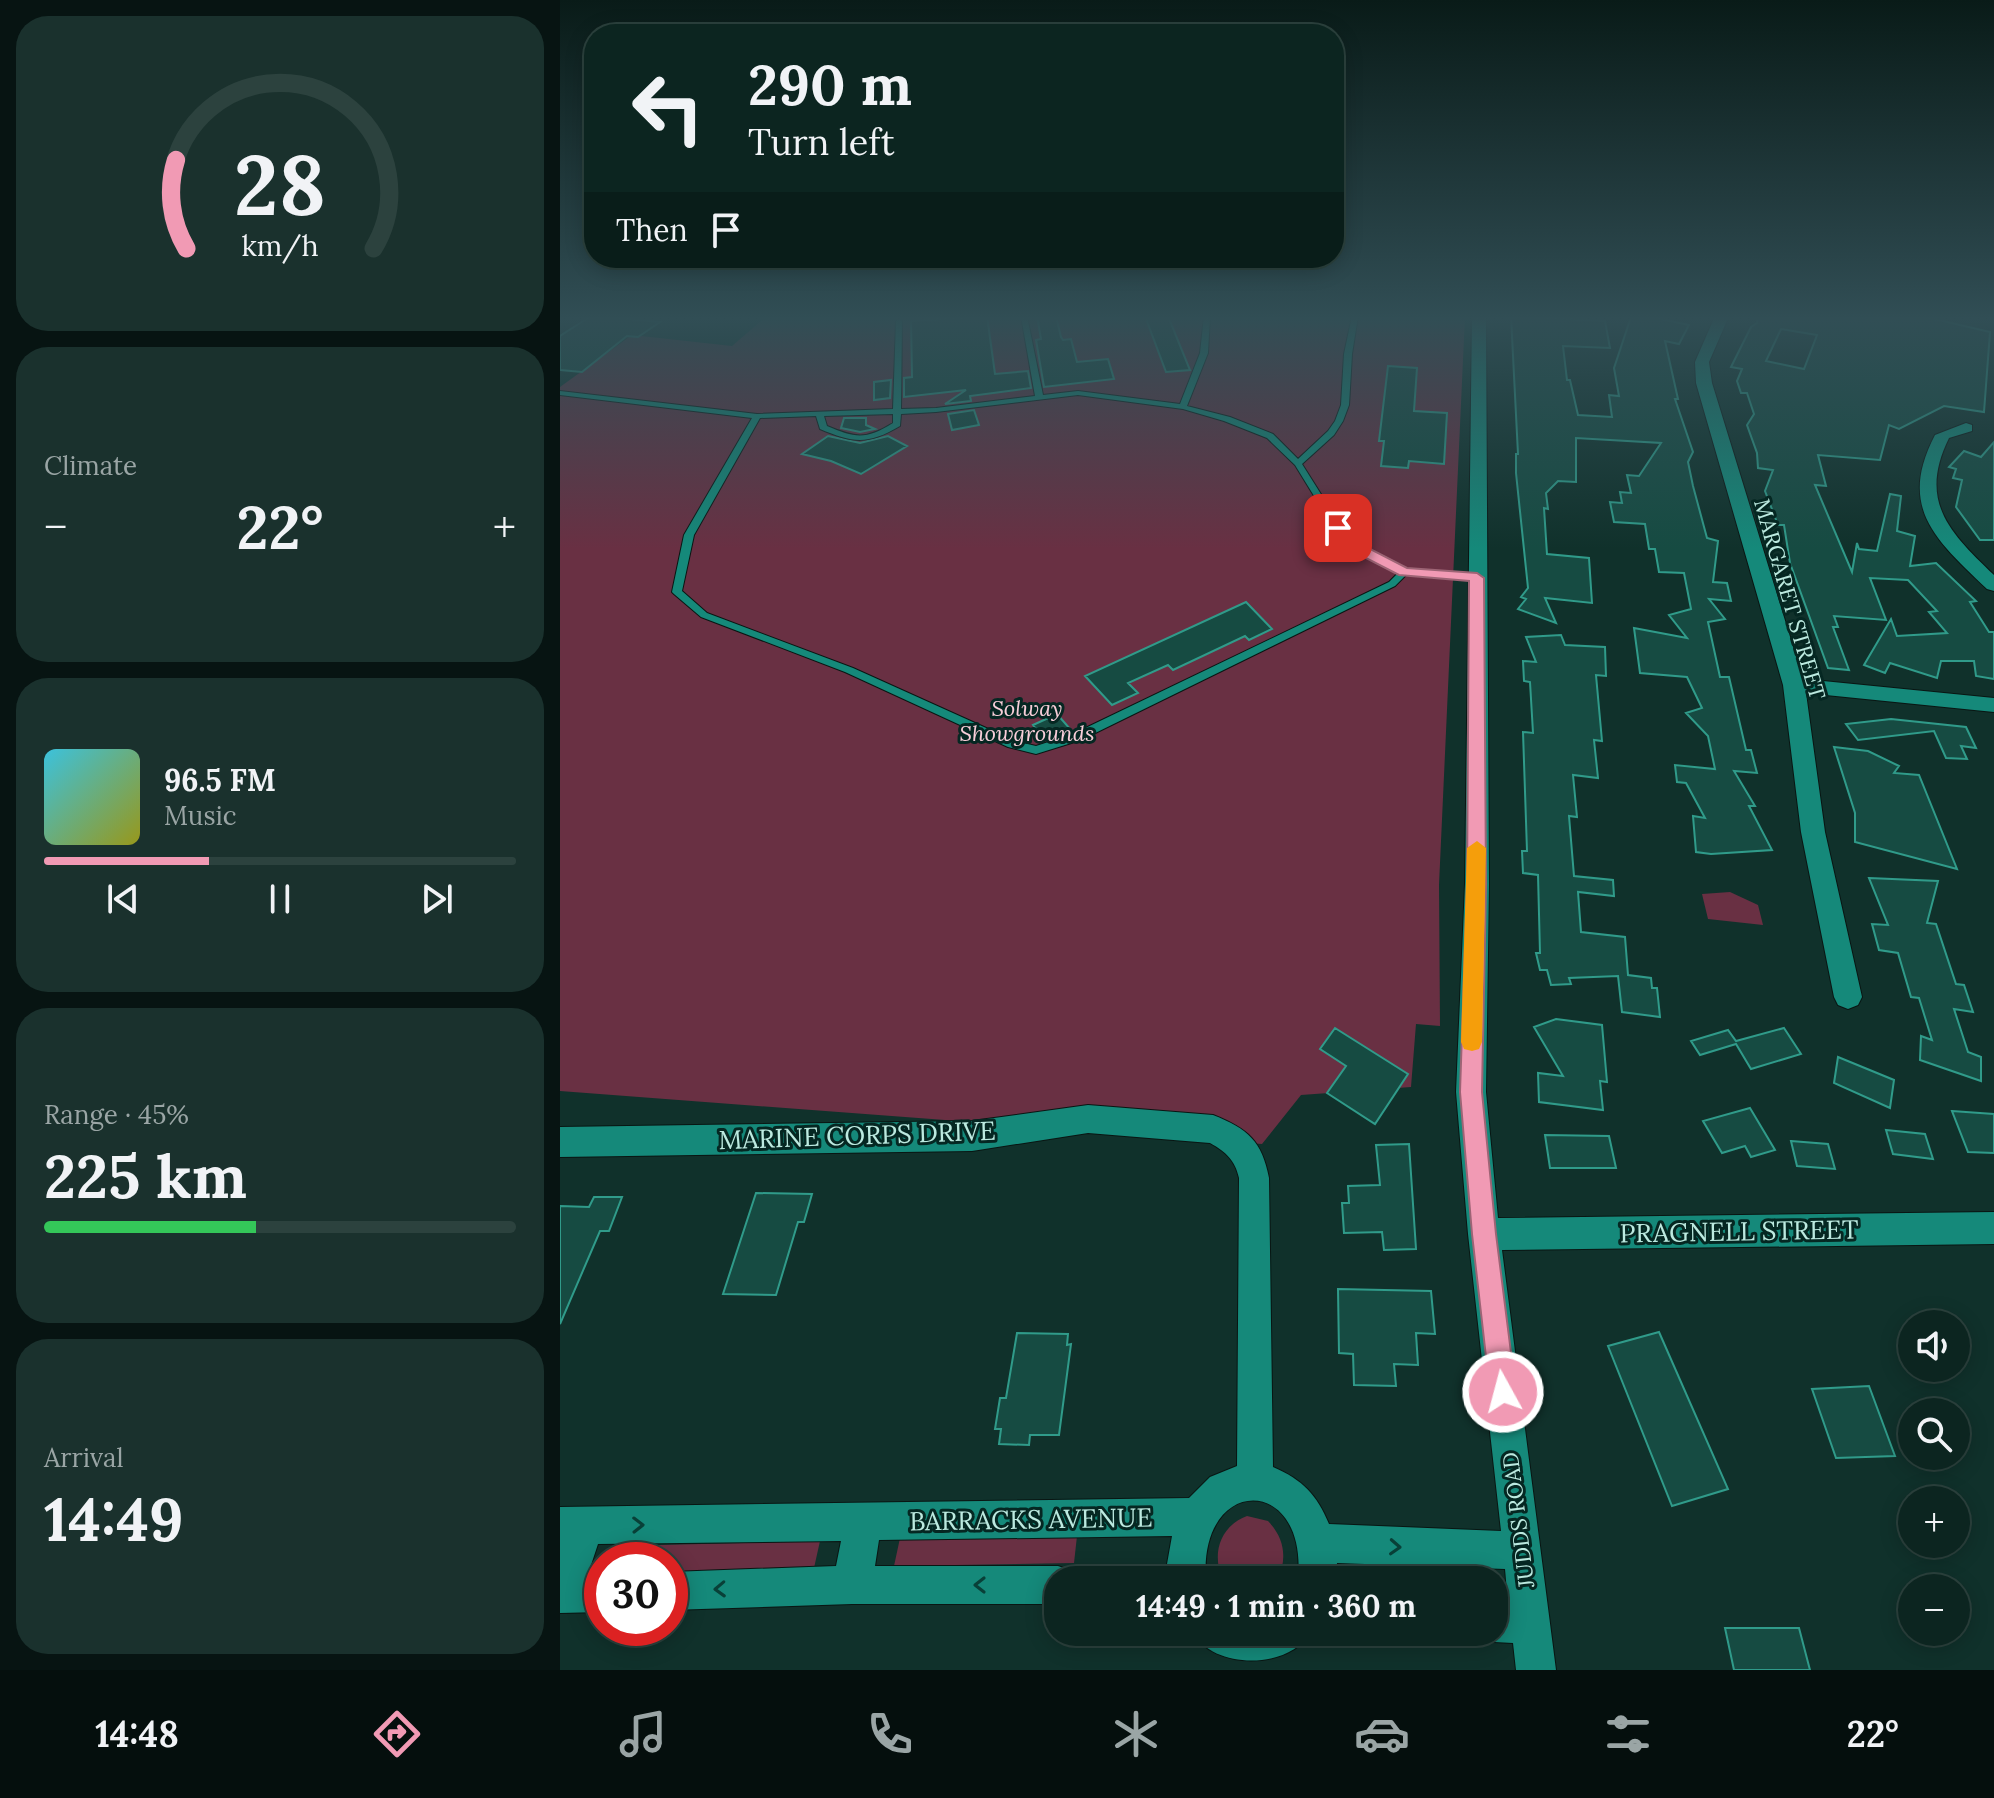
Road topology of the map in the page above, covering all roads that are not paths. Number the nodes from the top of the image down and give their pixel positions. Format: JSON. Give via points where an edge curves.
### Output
{"nodes":[{"id":1,"x":568,"y":394,"type":"edge"},
{"id":2,"x":897,"y":394,"type":"edge"},
{"id":3,"x":1078,"y":394,"type":"edge"},
{"id":4,"x":1102,"y":394,"type":"edge"},
{"id":5,"x":1189,"y":394,"type":"edge"},
{"id":6,"x":1346,"y":394,"type":"edge"},
{"id":7,"x":1478,"y":394,"type":"edge"},
{"id":8,"x":1707,"y":394,"type":"edge"},
{"id":9,"x":1039,"y":396,"type":"joint"},
{"id":10,"x":1183,"y":407,"type":"junction"},
{"id":11,"x":897,"y":412,"type":"junction"},
{"id":12,"x":819,"y":414,"type":"junction"},
{"id":13,"x":757,"y":416,"type":"junction"},
{"id":14,"x":1966,"y":428,"type":"dead end"},
{"id":15,"x":1298,"y":464,"type":"junction"},
{"id":16,"x":1404,"y":572,"type":"junction"},
{"id":17,"x":1477,"y":578,"type":"junction"},
{"id":18,"x":1994,"y":585,"type":"edge"},
{"id":19,"x":1794,"y":685,"type":"junction"},
{"id":20,"x":1994,"y":705,"type":"edge"},
{"id":21,"x":1848,"y":997,"type":"dead end"},
{"id":22,"x":560,"y":1142,"type":"edge"},
{"id":23,"x":1994,"y":1228,"type":"edge"},
{"id":24,"x":1484,"y":1234,"type":"junction"},
{"id":25,"x":1255,"y":1481,"type":"junction"},
{"id":26,"x":1198,"y":1517,"type":"junction"},
{"id":27,"x":864,"y":1521,"type":"junction"},
{"id":28,"x":573,"y":1526,"type":"edge"},
{"id":29,"x":1522,"y":1551,"type":"junction"},
{"id":30,"x":1317,"y":1562,"type":"edge"},
{"id":31,"x":1187,"y":1566,"type":"edge"},
{"id":32,"x":852,"y":1585,"type":"junction"},
{"id":33,"x":1044,"y":1585,"type":"edge"},
{"id":34,"x":688,"y":1590,"type":"edge"},
{"id":35,"x":584,"y":1593,"type":"edge"},
{"id":36,"x":561,"y":1594,"type":"edge"},
{"id":37,"x":1512,"y":1623,"type":"edge"},
{"id":38,"x":1231,"y":1646,"type":"edge"},
{"id":39,"x":1265,"y":1646,"type":"edge"},
{"id":40,"x":1249,"y":1659,"type":"edge"},
{"id":41,"x":1536,"y":1670,"type":"edge"}],
"edges":[{"from":1,"to":13,"type":"lane"},
{"from":2,"to":11,"type":"lane"},
{"from":3,"to":9,"type":"lane"},
{"from":4,"to":10,"type":"lane"},
{"from":5,"to":10,"type":"lane"},
{"from":6,"to":15,"type":"lane","via":[[1331,433]]},
{"from":7,"to":17,"type":"street","name":"JUDDS ROAD"},
{"from":8,"to":19,"type":"street","name":"MARGARET STREET"},
{"from":9,"to":11,"type":"lane"},
{"from":10,"to":15,"type":"lane","via":[[1270,436]]},
{"from":11,"to":12,"type":"lane"},
{"from":11,"to":12,"type":"lane","via":[[897,424],[857,442],[823,427]]},
{"from":12,"to":13,"type":"lane"},
{"from":13,"to":16,"type":"lane","via":[[689,535],[677,592],[704,615],[1036,750],[1077,737],[1392,584]]},
{"from":14,"to":18,"type":"street","via":[[1943,435],[1927,465],[1925,490],[1933,519]]},
{"from":15,"to":16,"type":"lane","via":[[1338,528],[1365,552]]},
{"from":16,"to":17,"type":"lane"},
{"from":17,"to":24,"type":"street","name":"JUDDS ROAD","via":[[1471,1092]]},
{"from":19,"to":20,"type":"street"},
{"from":19,"to":21,"type":"street","name":"MARGARET STREET","via":[[1813,832]]},
{"from":22,"to":25,"type":"street","name":"MARINE CORPS DRIVE","via":[[972,1136],[1088,1119],[1213,1129],[1234,1140],[1250,1158],[1254,1178]]},
{"from":23,"to":24,"type":"street","name":"PRAGNELL STREET"},
{"from":24,"to":29,"type":"street","name":"JUDDS ROAD"},
{"from":25,"to":26,"type":"street","via":[[1223,1491]]},
{"from":25,"to":30,"type":"street","via":[[1295,1500],[1309,1519]]},
{"from":26,"to":27,"type":"street","name":"BARRACKS AVENUE"},
{"from":26,"to":31,"type":"street","via":[[1188,1541]]},
{"from":28,"to":27,"type":"street","name":"BARRACKS AVENUE","one_way":true},
{"from":27,"to":32,"type":"street"},
{"from":28,"to":36,"type":"street","name":"BARRACKS AVENUE"},
{"from":30,"to":29,"type":"street","one_way":true},
{"from":29,"to":37,"type":"street","name":"JUDDS ROAD"},
{"from":33,"to":32,"type":"street","one_way":true},
{"from":32,"to":34,"type":"street","one_way":true},
{"from":35,"to":36,"type":"street","name":"BARRACKS AVENUE"},
{"from":37,"to":41,"type":"street","name":"JUDDS ROAD"},
{"from":38,"to":40,"type":"street"},
{"from":39,"to":40,"type":"street"}]}
